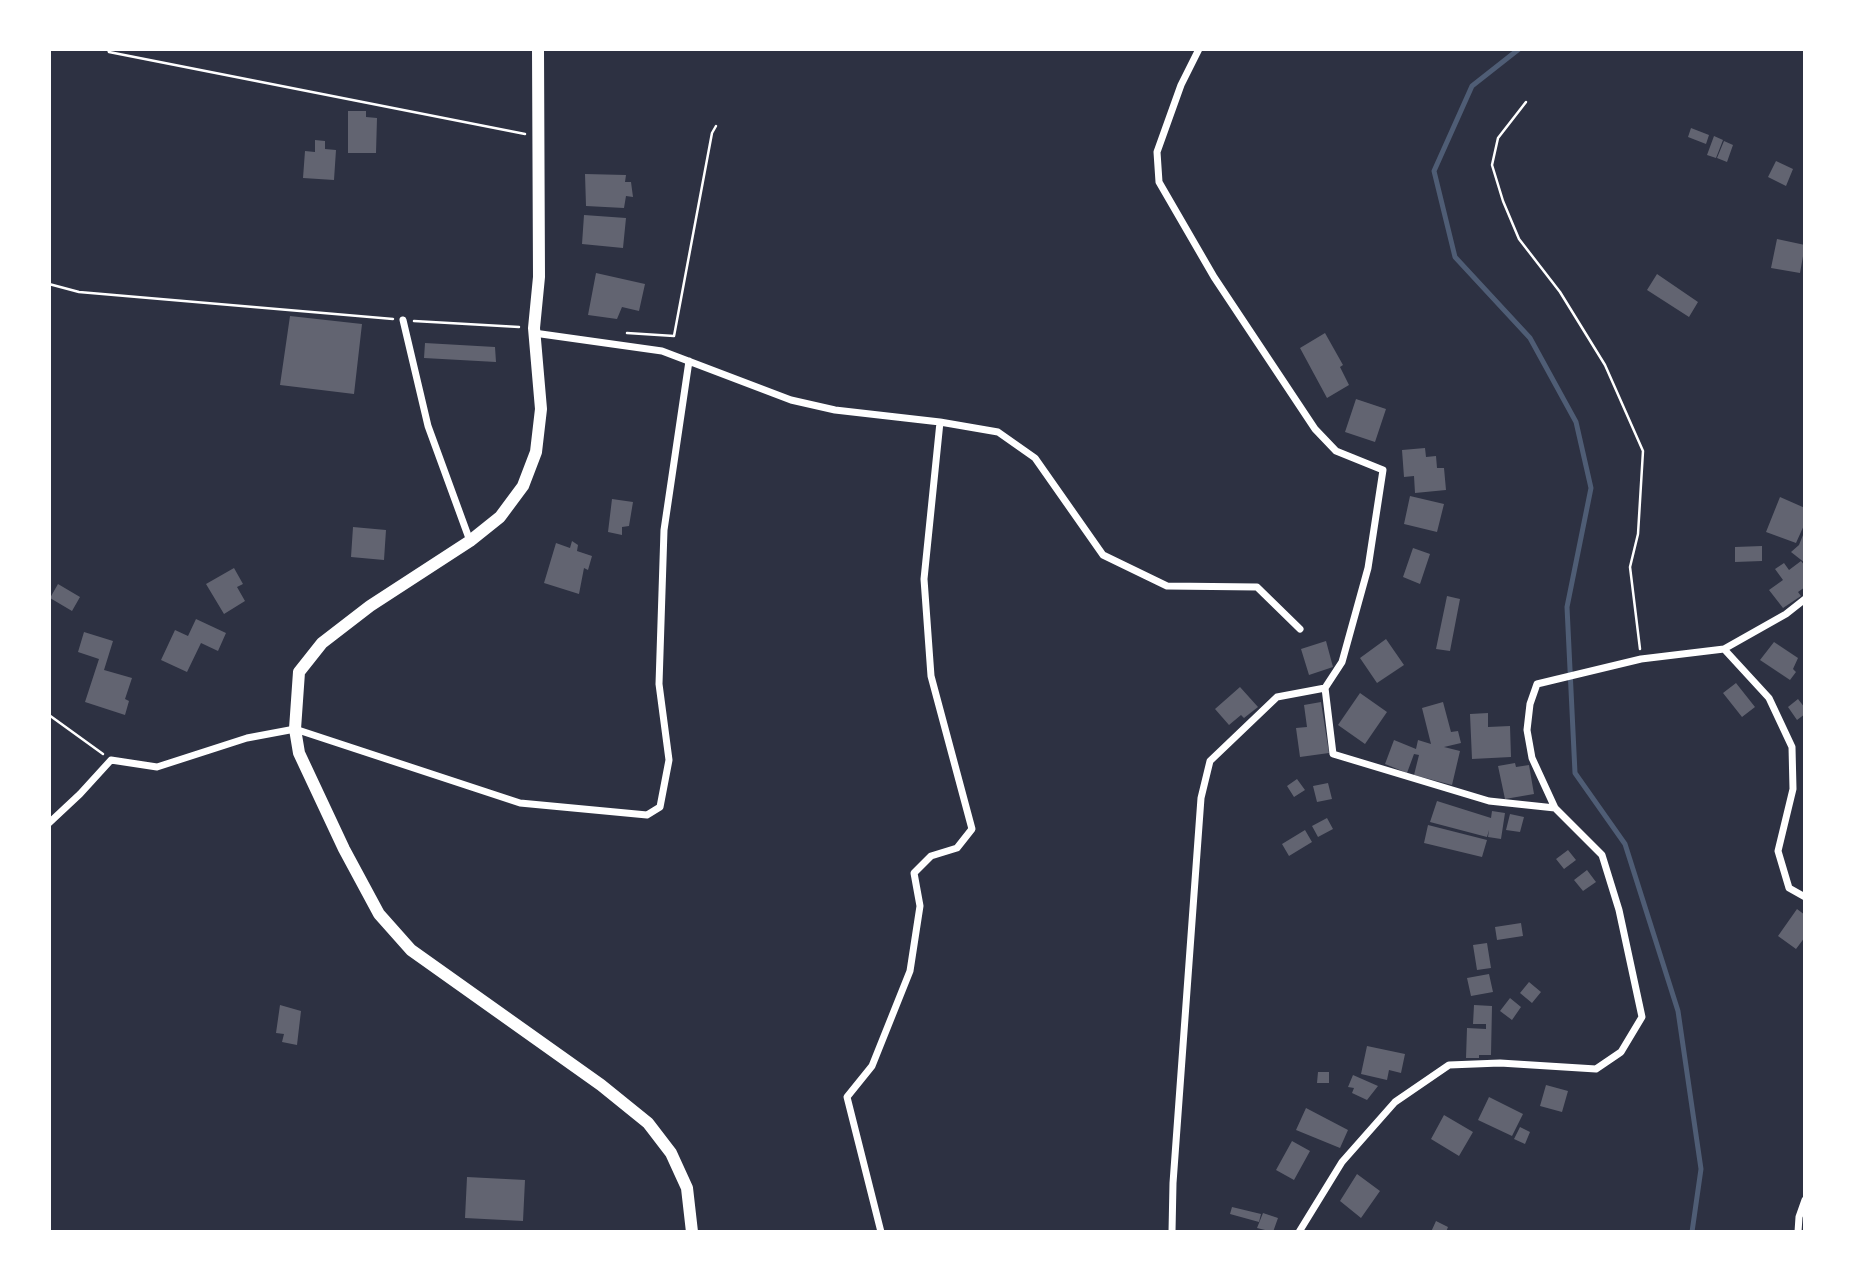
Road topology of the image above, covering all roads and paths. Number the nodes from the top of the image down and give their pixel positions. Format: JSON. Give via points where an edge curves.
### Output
{"nodes":[{"id":1,"x":108,"y":49,"type":"edge"},
{"id":2,"x":538,"y":49,"type":"edge"},
{"id":3,"x":1199,"y":49,"type":"edge"},
{"id":4,"x":1525,"y":102,"type":"dead end"},
{"id":5,"x":716,"y":125,"type":"dead end"},
{"id":6,"x":538,"y":137,"type":"junction"},
{"id":7,"x":49,"y":284,"type":"edge"},
{"id":8,"x":403,"y":320,"type":"junction"},
{"id":9,"x":534,"y":330,"type":"junction"},
{"id":10,"x":623,"y":333,"type":"dead end"},
{"id":11,"x":689,"y":361,"type":"junction"},
{"id":12,"x":940,"y":422,"type":"junction"},
{"id":13,"x":470,"y":541,"type":"junction"},
{"id":14,"x":1805,"y":599,"type":"edge"},
{"id":15,"x":1300,"y":629,"type":"dead end"},
{"id":16,"x":1724,"y":649,"type":"junction"},
{"id":17,"x":1641,"y":659,"type":"junction"},
{"id":18,"x":1325,"y":688,"type":"junction"},
{"id":19,"x":49,"y":716,"type":"edge"},
{"id":20,"x":295,"y":729,"type":"junction"},
{"id":21,"x":111,"y":760,"type":"junction"},
{"id":22,"x":1555,"y":808,"type":"junction"},
{"id":23,"x":49,"y":823,"type":"edge"},
{"id":24,"x":1805,"y":897,"type":"edge"},
{"id":25,"x":1805,"y":1200,"type":"edge"},
{"id":26,"x":692,"y":1232,"type":"edge"},
{"id":27,"x":881,"y":1232,"type":"edge"},
{"id":28,"x":1172,"y":1232,"type":"edge"},
{"id":29,"x":1299,"y":1232,"type":"edge"},
{"id":30,"x":1798,"y":1232,"type":"edge"}],
"edges":[{"from":1,"to":6,"type":"path"},
{"from":2,"to":6,"type":"street"},
{"from":3,"to":18,"type":"street","via":[[1157,152],[1159,182],[1214,277],[1315,429],[1336,452],[1383,470],[1368,568],[1342,662]]},
{"from":4,"to":17,"type":"path","via":[[1498,138],[1492,165],[1519,239],[1594,346],[1643,451],[1638,534],[1630,567]]},
{"from":5,"to":10,"type":"path","via":[[674,335]]},
{"from":6,"to":9,"type":"street","via":[[539,277]]},
{"from":7,"to":8,"type":"path","via":[[79,292]]},
{"from":8,"to":9,"type":"path"},
{"from":8,"to":13,"type":"street","via":[[428,426]]},
{"from":9,"to":11,"type":"street","via":[[662,351]]},
{"from":9,"to":13,"type":"street","via":[[541,409],[536,452],[523,486],[500,517]]},
{"from":11,"to":12,"type":"street","via":[[791,400]]},
{"from":11,"to":20,"type":"street","via":[[664,530],[659,684],[669,760],[660,807],[647,815],[520,803]]},
{"from":12,"to":15,"type":"street","via":[[998,432],[1035,458],[1103,555],[1167,586],[1257,587]]},
{"from":12,"to":27,"type":"street","via":[[924,579],[931,676],[972,829],[957,848],[931,856],[914,873],[920,906],[910,971],[872,1066],[847,1097]]},
{"from":13,"to":20,"type":"street","via":[[322,643],[299,672]]},
{"from":14,"to":16,"type":"street"},
{"from":16,"to":17,"type":"street"},
{"from":16,"to":24,"type":"street","via":[[1769,698],[1792,747],[1793,789],[1777,851],[1789,888]]},
{"from":17,"to":22,"type":"street","via":[[1537,684],[1527,730],[1532,758]]},
{"from":18,"to":22,"type":"street","via":[[1333,754],[1489,801]]},
{"from":18,"to":28,"type":"street","via":[[1277,697],[1210,761],[1201,798]]},
{"from":19,"to":21,"type":"path"},
{"from":20,"to":21,"type":"street","via":[[247,738],[157,767]]},
{"from":20,"to":26,"type":"street","via":[[299,753],[379,914],[411,950],[648,1123],[671,1153],[687,1188]]},
{"from":21,"to":23,"type":"street"},
{"from":22,"to":29,"type":"street","via":[[1602,855],[1619,910],[1642,1017],[1621,1052],[1596,1069],[1449,1065],[1395,1102],[1342,1162]]},
{"from":25,"to":30,"type":"street"}]}
